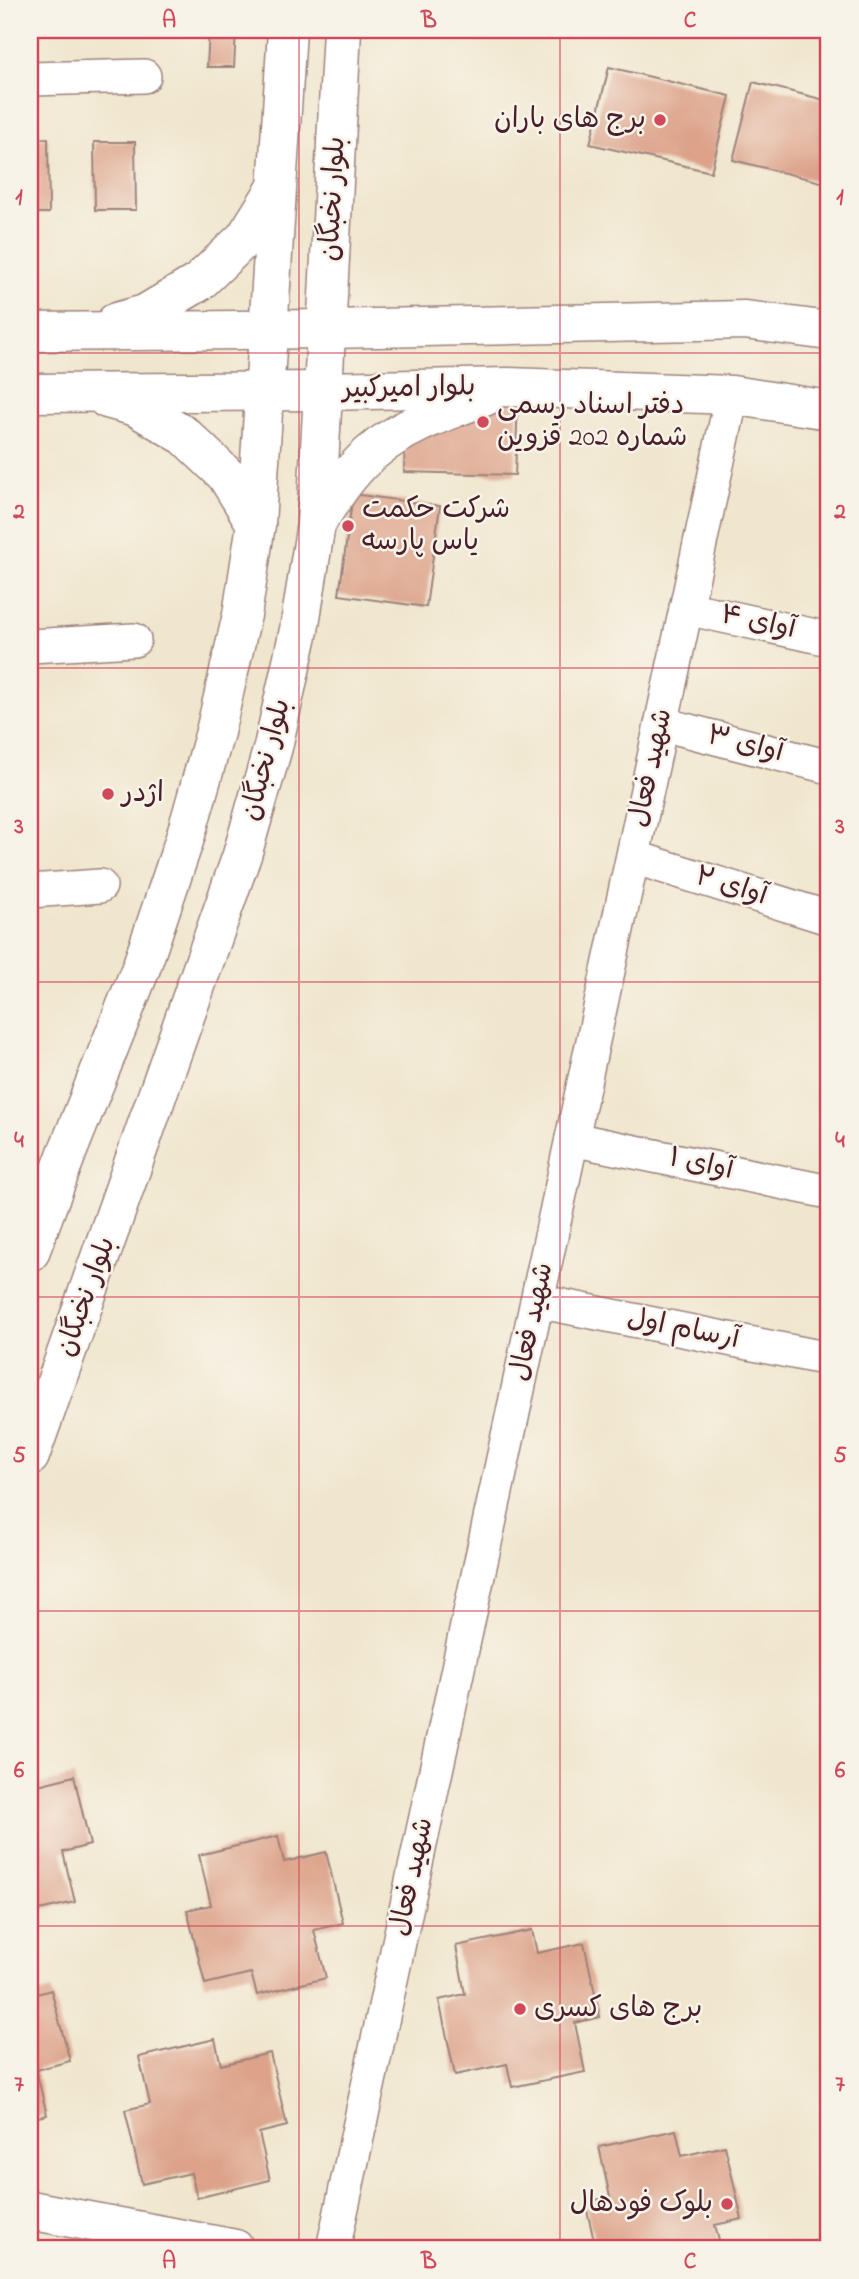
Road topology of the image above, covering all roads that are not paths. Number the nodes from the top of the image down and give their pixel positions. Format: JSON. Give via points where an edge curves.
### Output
{"nodes":[{"id":1,"x":288,"y":30,"type":"edge"},
{"id":2,"x":342,"y":30,"type":"edge"},
{"id":3,"x":144,"y":76,"type":"dead end"},
{"id":4,"x":30,"y":79,"type":"edge"},
{"id":5,"x":278,"y":185,"type":"junction"},
{"id":6,"x":270,"y":329,"type":"junction"},
{"id":7,"x":328,"y":329,"type":"junction"},
{"id":8,"x":96,"y":331,"type":"junction"},
{"id":9,"x":829,"y":331,"type":"edge"},
{"id":10,"x":30,"y":332,"type":"edge"},
{"id":11,"x":508,"y":387,"type":"junction"},
{"id":12,"x":91,"y":391,"type":"junction"},
{"id":13,"x":265,"y":391,"type":"junction"},
{"id":14,"x":324,"y":391,"type":"junction"},
{"id":15,"x":30,"y":393,"type":"edge"},
{"id":16,"x":732,"y":395,"type":"junction"},
{"id":17,"x":829,"y":410,"type":"edge"},
{"id":18,"x":257,"y":524,"type":"junction"},
{"id":19,"x":316,"y":524,"type":"junction"},
{"id":20,"x":686,"y":608,"type":"junction"},
{"id":21,"x":829,"y":639,"type":"edge"},
{"id":22,"x":134,"y":640,"type":"dead end"},
{"id":23,"x":30,"y":646,"type":"edge"},
{"id":24,"x":662,"y":724,"type":"junction"},
{"id":25,"x":829,"y":767,"type":"edge"},
{"id":26,"x":633,"y":857,"type":"junction"},
{"id":27,"x":100,"y":886,"type":"dead end"},
{"id":28,"x":30,"y":891,"type":"edge"},
{"id":29,"x":829,"y":918,"type":"edge"},
{"id":30,"x":572,"y":1139,"type":"junction"},
{"id":31,"x":829,"y":1192,"type":"edge"},
{"id":32,"x":30,"y":1252,"type":"edge"},
{"id":33,"x":537,"y":1301,"type":"junction"},
{"id":34,"x":829,"y":1359,"type":"edge"},
{"id":35,"x":30,"y":1456,"type":"edge"},
{"id":36,"x":30,"y":2210,"type":"edge"},
{"id":37,"x":235,"y":2249,"type":"edge"},
{"id":38,"x":333,"y":2249,"type":"edge"}],
"edges":[{"from":1,"to":5,"type":"main road","name":"بلوار نخبگان"},
{"from":2,"to":7,"type":"main road","name":"بلوار نخبگان"},
{"from":3,"to":4,"type":"street"},
{"from":5,"to":6,"type":"main road","name":"بلوار نخبگان"},
{"from":5,"to":8,"type":"main road","via":[[245,238],[199,282],[145,314]]},
{"from":6,"to":7,"type":"main road"},
{"from":6,"to":8,"type":"main road"},
{"from":6,"to":13,"type":"main road","name":"بلوار نخبگان"},
{"from":7,"to":9,"type":"main road","via":[[746,320]]},
{"from":7,"to":14,"type":"main road","name":"بلوار نخبگان"},
{"from":8,"to":10,"type":"main road"},
{"from":8,"to":12,"type":"main road","via":[[118,345],[120,362],[114,379]]},
{"from":11,"to":14,"type":"main road","name":"بلوار امیرکبیر"},
{"from":11,"to":16,"type":"main road","name":"بلوار امیرکبیر"},
{"from":11,"to":19,"type":"main road","via":[[405,431],[371,453]]},
{"from":12,"to":13,"type":"main road","name":"بلوار امیرکبیر"},
{"from":12,"to":15,"type":"main road","name":"بلوار امیرکبیر"},
{"from":12,"to":18,"type":"main road","via":[[136,407],[185,436],[226,475]]},
{"from":13,"to":14,"type":"main road","name":"بلوار امیرکبیر"},
{"from":13,"to":18,"type":"main road","name":"بلوار نخبگان"},
{"from":14,"to":19,"type":"main road","name":"بلوار نخبگان"},
{"from":16,"to":17,"type":"main road","name":"بلوار امیرکبیر"},
{"from":16,"to":20,"type":"street","name":"شهید فعال"},
{"from":18,"to":32,"type":"main road","name":"بلوار نخبگان","via":[[242,615],[185,838],[141,968]]},
{"from":19,"to":35,"type":"main road","name":"بلوار نخبگان","via":[[273,747],[242,855]]},
{"from":20,"to":21,"type":"street","name":"آوای ۴"},
{"from":20,"to":24,"type":"street","name":"شهید فعال"},
{"from":22,"to":23,"type":"street"},
{"from":24,"to":25,"type":"street","name":"آوای ۳"},
{"from":24,"to":26,"type":"street","name":"شهید فعال"},
{"from":26,"to":29,"type":"street","name":"آوای ۲"},
{"from":26,"to":30,"type":"street","name":"شهید فعال"},
{"from":27,"to":28,"type":"street"},
{"from":30,"to":31,"type":"street","name":"آوای ۱"},
{"from":30,"to":33,"type":"street","name":"شهید فعال"},
{"from":33,"to":34,"type":"street","name":"آرسام اول"},
{"from":33,"to":38,"type":"street","name":"شهید فعال"},
{"from":36,"to":37,"type":"main road"}]}
